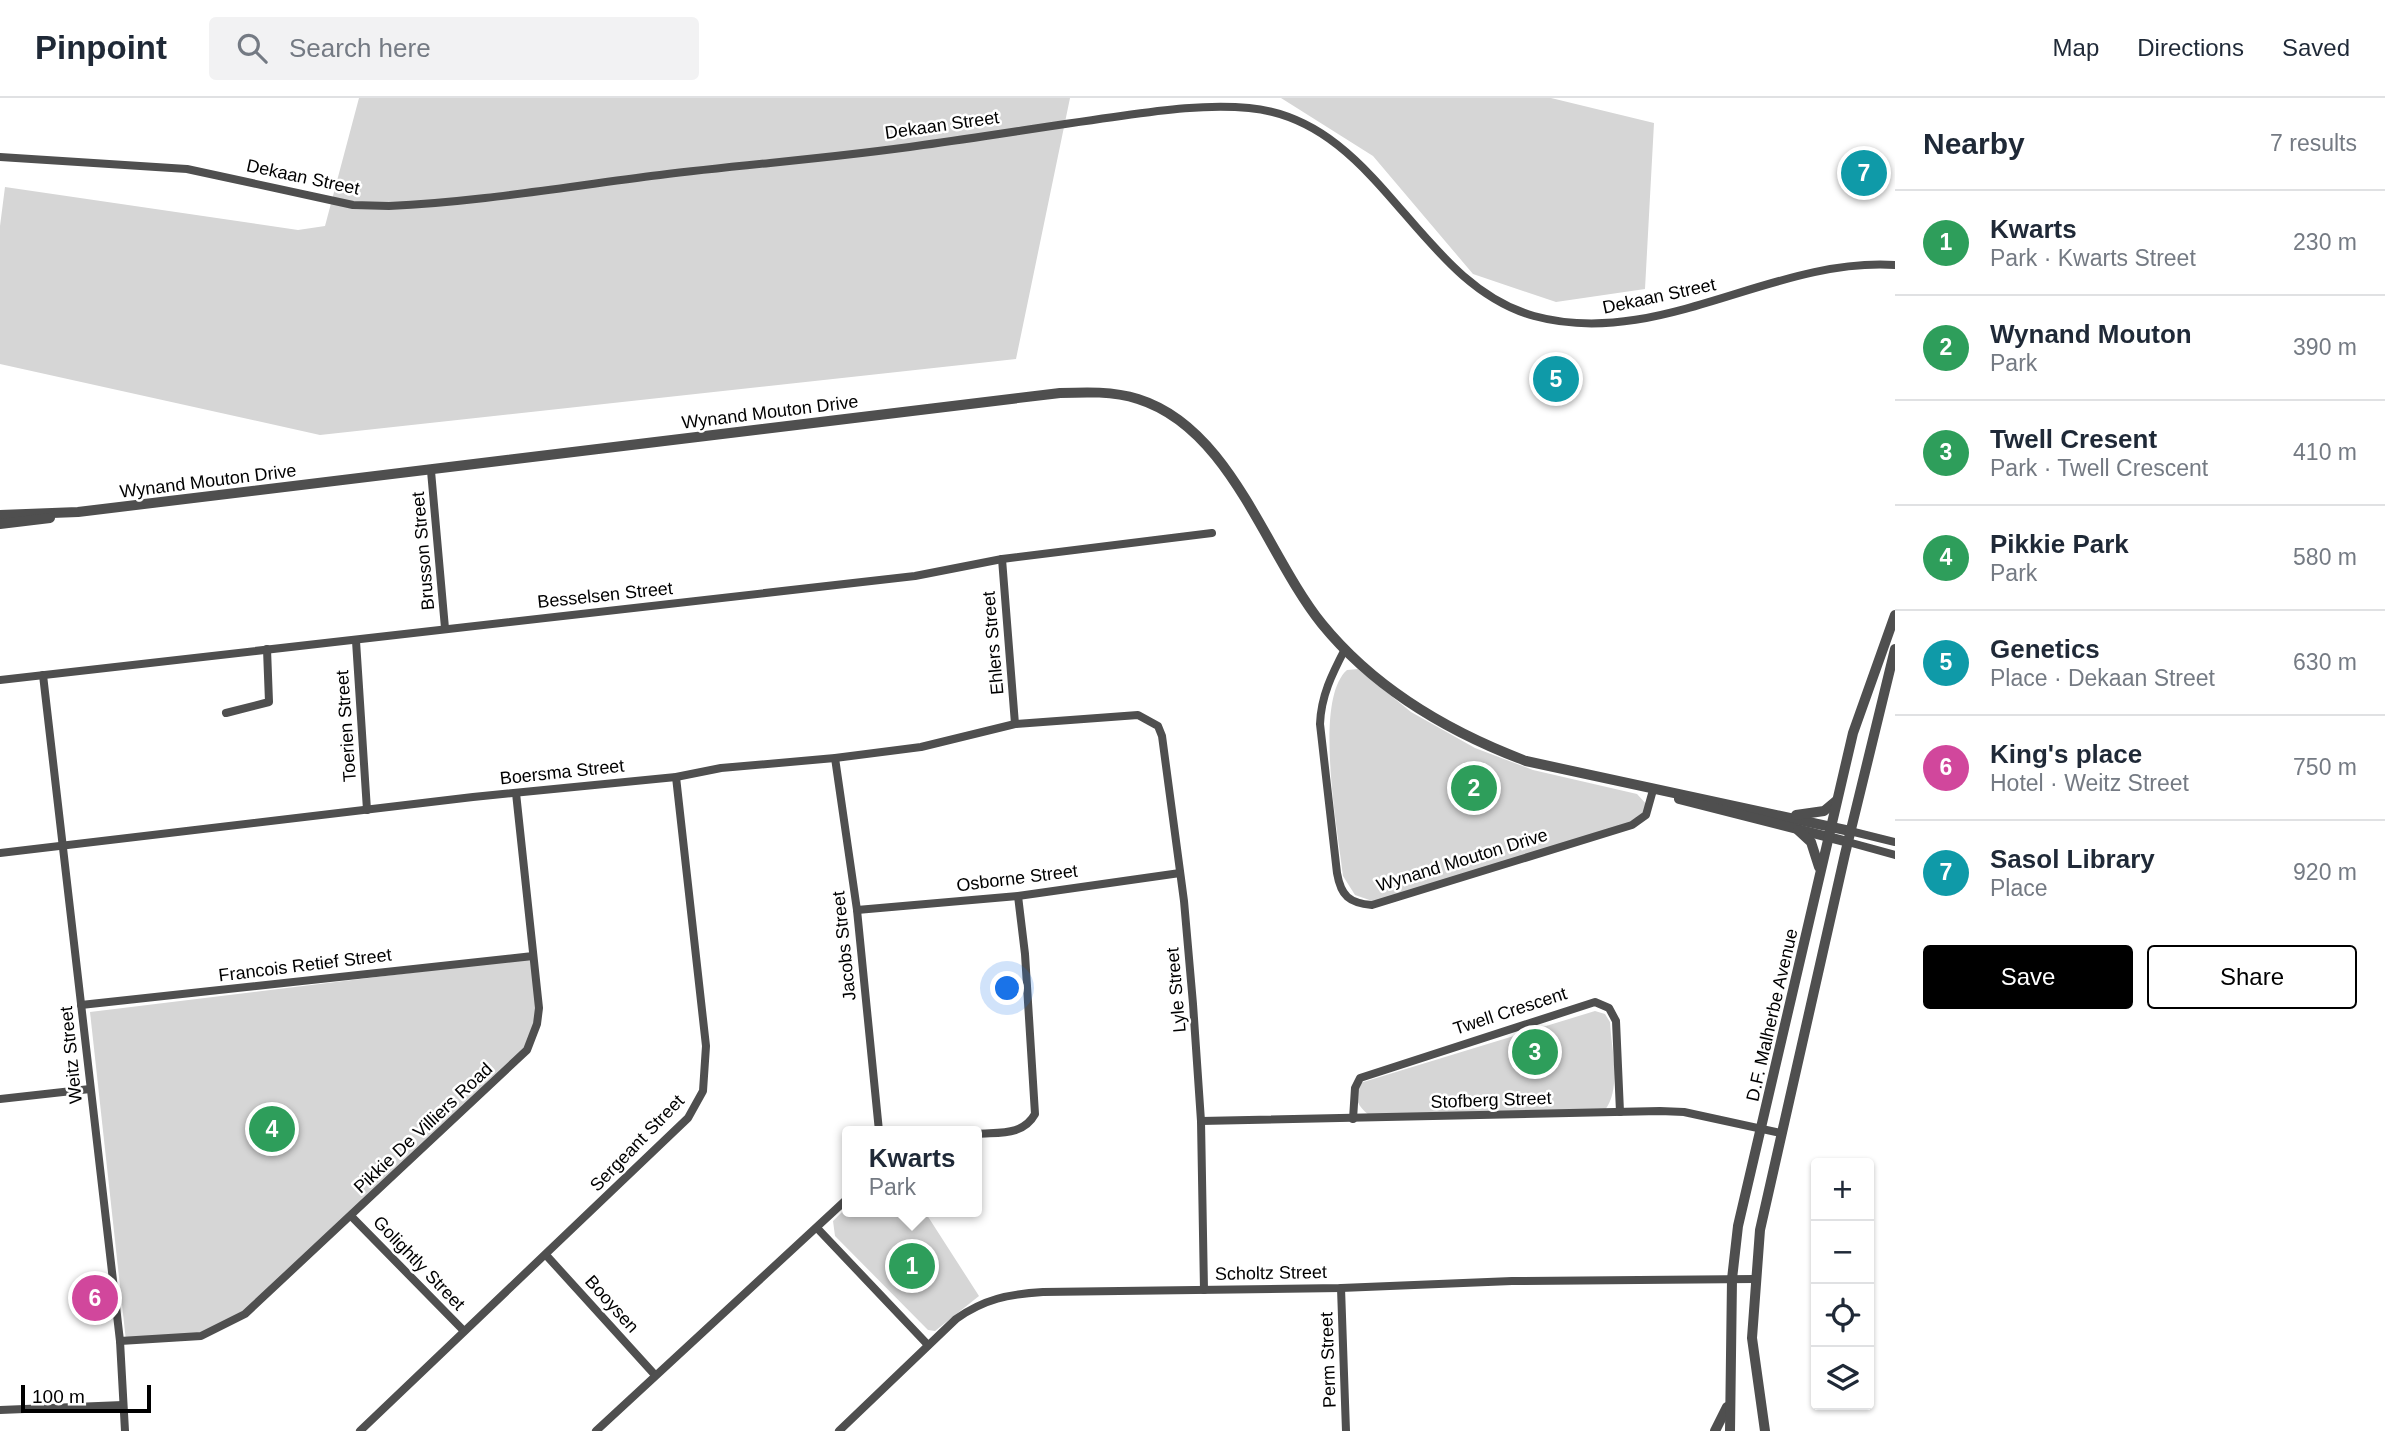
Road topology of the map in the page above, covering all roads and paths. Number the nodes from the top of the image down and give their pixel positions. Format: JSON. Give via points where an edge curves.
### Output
{"nodes":[{"id":1,"x":1221,"y":102,"type":"edge"},
{"id":2,"x":0,"y":157,"type":"edge"},
{"id":3,"x":1895,"y":265,"type":"edge"},
{"id":4,"x":431,"y":471,"type":"junction"},
{"id":5,"x":78,"y":512,"type":"junction"},
{"id":6,"x":0,"y":515,"type":"edge"},
{"id":7,"x":0,"y":524,"type":"edge"},
{"id":8,"x":1212,"y":533,"type":"dead end"},
{"id":9,"x":1002,"y":559,"type":"junction"},
{"id":10,"x":1895,"y":615,"type":"edge"},
{"id":11,"x":446,"y":628,"type":"junction"},
{"id":12,"x":356,"y":640,"type":"junction"},
{"id":13,"x":267,"y":649,"type":"junction"},
{"id":14,"x":1345,"y":649,"type":"junction"},
{"id":15,"x":1895,"y":649,"type":"edge"},
{"id":16,"x":43,"y":675,"type":"junction"},
{"id":17,"x":0,"y":680,"type":"edge"},
{"id":18,"x":226,"y":713,"type":"dead end"},
{"id":19,"x":1125,"y":715,"type":"joint"},
{"id":20,"x":1016,"y":724,"type":"junction"},
{"id":21,"x":835,"y":758,"type":"junction"},
{"id":22,"x":676,"y":777,"type":"junction"},
{"id":23,"x":1654,"y":790,"type":"junction"},
{"id":24,"x":516,"y":793,"type":"junction"},
{"id":25,"x":1838,"y":800,"type":"junction"},
{"id":26,"x":367,"y":810,"type":"junction"},
{"id":27,"x":1781,"y":815,"type":"junction"},
{"id":28,"x":1794,"y":827,"type":"junction"},
{"id":29,"x":1830,"y":832,"type":"junction"},
{"id":30,"x":1849,"y":837,"type":"junction"},
{"id":31,"x":1895,"y":842,"type":"edge"},
{"id":32,"x":64,"y":846,"type":"junction"},
{"id":33,"x":0,"y":853,"type":"edge"},
{"id":34,"x":1895,"y":855,"type":"edge"},
{"id":35,"x":1180,"y":873,"type":"junction"},
{"id":36,"x":1819,"y":881,"type":"junction"},
{"id":37,"x":1018,"y":896,"type":"junction"},
{"id":38,"x":857,"y":910,"type":"junction"},
{"id":39,"x":533,"y":956,"type":"junction"},
{"id":40,"x":81,"y":1005,"type":"junction"},
{"id":41,"x":90,"y":1089,"type":"junction"},
{"id":42,"x":0,"y":1099,"type":"edge"},
{"id":43,"x":1620,"y":1112,"type":"junction"},
{"id":44,"x":1353,"y":1119,"type":"junction"},
{"id":45,"x":1200,"y":1121,"type":"junction"},
{"id":46,"x":879,"y":1126,"type":"edge"},
{"id":47,"x":1761,"y":1130,"type":"junction"},
{"id":48,"x":1781,"y":1133,"type":"junction"},
{"id":49,"x":982,"y":1134,"type":"edge"},
{"id":50,"x":842,"y":1204,"type":"edge"},
{"id":51,"x":352,"y":1217,"type":"junction"},
{"id":52,"x":817,"y":1228,"type":"junction"},
{"id":53,"x":546,"y":1255,"type":"junction"},
{"id":54,"x":1732,"y":1279,"type":"junction"},
{"id":55,"x":1754,"y":1279,"type":"junction"},
{"id":56,"x":1341,"y":1288,"type":"junction"},
{"id":57,"x":1205,"y":1290,"type":"junction"},
{"id":58,"x":464,"y":1331,"type":"junction"},
{"id":59,"x":120,"y":1341,"type":"junction"},
{"id":60,"x":928,"y":1345,"type":"junction"},
{"id":61,"x":655,"y":1375,"type":"junction"},
{"id":62,"x":1731,"y":1397,"type":"junction"},
{"id":63,"x":123,"y":1405,"type":"junction"},
{"id":64,"x":0,"y":1410,"type":"edge"},
{"id":65,"x":125,"y":1431,"type":"edge"},
{"id":66,"x":360,"y":1431,"type":"edge"},
{"id":67,"x":596,"y":1431,"type":"edge"},
{"id":68,"x":839,"y":1431,"type":"edge"},
{"id":69,"x":1346,"y":1431,"type":"edge"},
{"id":70,"x":1715,"y":1431,"type":"edge"},
{"id":71,"x":1730,"y":1431,"type":"edge"},
{"id":72,"x":1765,"y":1431,"type":"edge"}],
"edges":[{"from":1,"to":2,"type":"street","name":"Dekaan Street","via":[[921,146],[389,206],[353,205],[187,169]]},
{"from":1,"to":3,"type":"street","name":"Dekaan Street","via":[[1270,111],[1322,134],[1366,170],[1476,288],[1530,315],[1565,323],[1624,323],[1829,268]]},
{"from":4,"to":5,"type":"street","name":"Wynand Mouton Drive"},
{"from":4,"to":11,"type":"street","name":"Brusson Street"},
{"from":4,"to":14,"type":"street","name":"Wynand Mouton Drive","via":[[1060,393],[1114,394],[1163,410],[1214,453],[1286,575]]},
{"from":5,"to":6,"type":"street","name":"Wynand Mouton Drive"},
{"from":5,"to":7,"type":"street","name":"Wynand Mouton Drive"},
{"from":8,"to":9,"type":"street","name":"Besselsen Street"},
{"from":9,"to":11,"type":"street","name":"Besselsen Street","via":[[915,576]]},
{"from":9,"to":20,"type":"street","name":"Ehlers Street"},
{"from":10,"to":25,"type":"street","name":"D.F. Malherbe Avenue","via":[[1867,687]]},
{"from":11,"to":12,"type":"street","name":"Besselsen Street"},
{"from":12,"to":13,"type":"street","name":"Besselsen Street"},
{"from":12,"to":26,"type":"street","name":"Toerien Street"},
{"from":13,"to":16,"type":"street","name":"Besselsen Street"},
{"from":13,"to":18,"type":"street","via":[[268,702]]},
{"from":14,"to":23,"type":"street","name":"Wynand Mouton Drive","via":[[1397,694],[1488,747],[1556,769]]},
{"from":14,"to":23,"type":"street","name":"Wynand Mouton Drive","via":[[1325,690],[1320,724],[1337,873],[1340,888],[1350,901],[1372,905],[1632,825],[1646,815]]},
{"from":15,"to":30,"type":"street","name":"D.F. Malherbe Avenue"},
{"from":16,"to":17,"type":"street","name":"Besselsen Street"},
{"from":16,"to":32,"type":"street","name":"Weitz Street"},
{"from":19,"to":20,"type":"street","name":"Boersma Street"},
{"from":19,"to":35,"type":"street","name":"Lyle Street","via":[[1149,719],[1162,736]]},
{"from":20,"to":21,"type":"street","name":"Boersma Street","via":[[921,747]]},
{"from":21,"to":22,"type":"street","name":"Boersma Street","via":[[721,768]]},
{"from":21,"to":38,"type":"street","name":"Jacobs Street"},
{"from":22,"to":24,"type":"street","name":"Boersma Street"},
{"from":22,"to":53,"type":"street","name":"Sergeant Street","via":[[705,1032],[703,1091],[688,1118]]},
{"from":23,"to":27,"type":"street","name":"Wynand Mouton Drive"},
{"from":23,"to":28,"type":"street","name":"Wynand Mouton Drive","via":[[1699,806]]},
{"from":24,"to":26,"type":"street","name":"Boersma Street"},
{"from":24,"to":39,"type":"street","name":"Pikkie De Villiers Road"},
{"from":25,"to":27,"type":"street","via":[[1814,814]]},
{"from":25,"to":29,"type":"street","name":"D.F. Malherbe Avenue"},
{"from":26,"to":32,"type":"street","name":"Boersma Street"},
{"from":27,"to":29,"type":"street","name":"Wynand Mouton Drive"},
{"from":28,"to":29,"type":"street","name":"Wynand Mouton Drive"},
{"from":28,"to":36,"type":"street","via":[[1816,850]]},
{"from":29,"to":30,"type":"street","name":"Wynand Mouton Drive"},
{"from":29,"to":36,"type":"street","name":"D.F. Malherbe Avenue"},
{"from":30,"to":31,"type":"street","name":"Wynand Mouton Drive"},
{"from":30,"to":34,"type":"street","name":"Wynand Mouton Drive"},
{"from":30,"to":48,"type":"street","name":"D.F. Malherbe Avenue"},
{"from":32,"to":33,"type":"street","name":"Boersma Street"},
{"from":32,"to":40,"type":"street","name":"Weitz Street"},
{"from":35,"to":37,"type":"street","name":"Osborne Street"},
{"from":35,"to":45,"type":"street","name":"Lyle Street"},
{"from":36,"to":47,"type":"street","name":"D.F. Malherbe Avenue"},
{"from":37,"to":38,"type":"street","name":"Osborne Street"},
{"from":37,"to":49,"type":"street","via":[[1035,1114],[1029,1125],[1018,1130]]},
{"from":38,"to":46,"type":"street","name":"Jacobs Street"},
{"from":39,"to":40,"type":"street","name":"Francois Retief Street"},
{"from":39,"to":51,"type":"street","name":"Pikkie De Villiers Road","via":[[537,1024],[527,1050]]},
{"from":40,"to":41,"type":"street","name":"Weitz Street"},
{"from":41,"to":42,"type":"street"},
{"from":41,"to":59,"type":"street","name":"Weitz Street"},
{"from":43,"to":44,"type":"street","name":"Stofberg Street"},
{"from":43,"to":44,"type":"street","name":"Twell Crescent","via":[[1616,1021],[1609,1008],[1595,1002],[1360,1077]]},
{"from":43,"to":47,"type":"street","name":"Stofberg Street","via":[[1684,1112]]},
{"from":44,"to":45,"type":"street","name":"Stofberg Street"},
{"from":45,"to":57,"type":"street","name":"Lyle Street"},
{"from":47,"to":48,"type":"street","name":"Stofberg Street"},
{"from":47,"to":54,"type":"street","name":"D.F. Malherbe Avenue","via":[[1738,1226]]},
{"from":48,"to":55,"type":"street","name":"D.F. Malherbe Avenue"},
{"from":50,"to":52,"type":"street"},
{"from":51,"to":58,"type":"street","name":"Golightly Street"},
{"from":51,"to":59,"type":"street","name":"Pikkie De Villiers Road","via":[[265,1298],[229,1324],[201,1336]]},
{"from":52,"to":60,"type":"street"},
{"from":52,"to":61,"type":"street"},
{"from":53,"to":58,"type":"street","name":"Sergeant Street"},
{"from":53,"to":61,"type":"street","name":"Booysen"},
{"from":54,"to":55,"type":"street","name":"Scholtz Street"},
{"from":54,"to":56,"type":"street","name":"Scholtz Street"},
{"from":54,"to":62,"type":"street","name":"D.F. Malherbe Avenue"},
{"from":55,"to":72,"type":"street","name":"D.F. Malherbe Avenue","via":[[1753,1361]]},
{"from":56,"to":57,"type":"street","name":"Scholtz Street"},
{"from":56,"to":69,"type":"street","name":"Perm Street"},
{"from":57,"to":60,"type":"street","name":"Scholtz Street","via":[[997,1297],[974,1307]]},
{"from":58,"to":66,"type":"street","name":"Sergeant Street"},
{"from":59,"to":63,"type":"street","name":"Weitz Street"},
{"from":60,"to":68,"type":"street","name":"Scholtz Street"},
{"from":61,"to":67,"type":"street"},
{"from":62,"to":70,"type":"street"},
{"from":62,"to":71,"type":"street","name":"D.F. Malherbe Avenue"},
{"from":63,"to":64,"type":"street"},
{"from":63,"to":65,"type":"street","name":"Weitz Street"}]}
